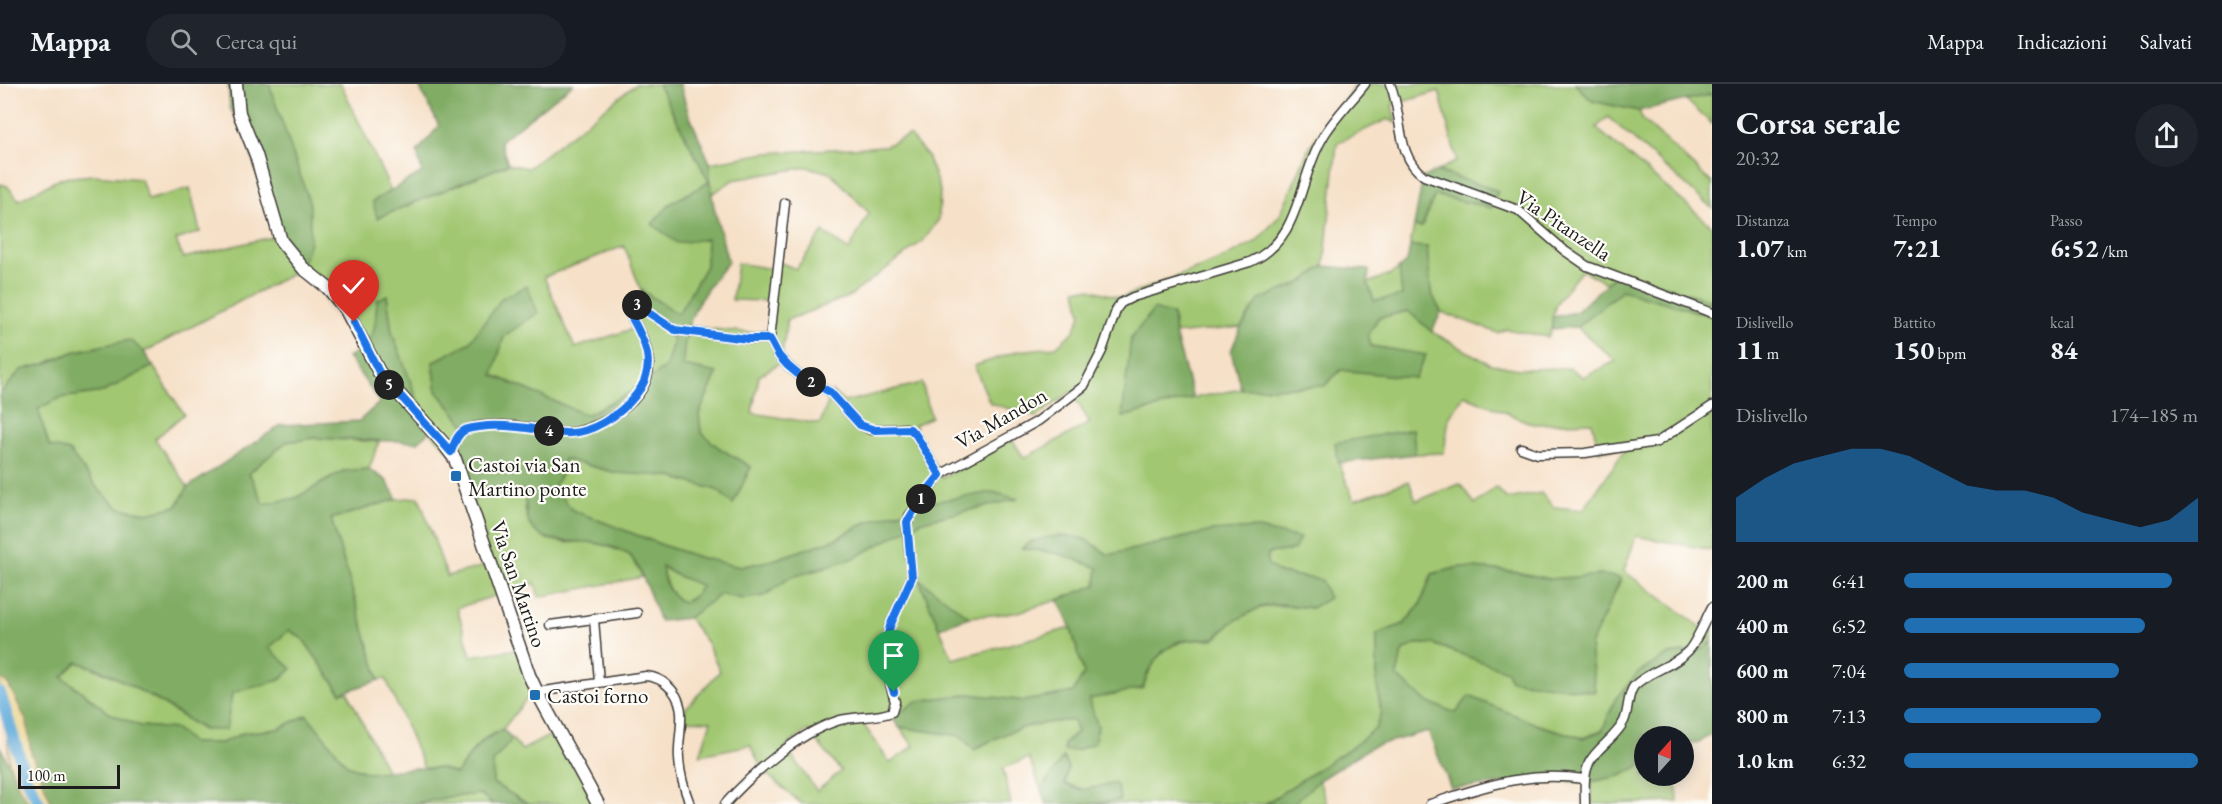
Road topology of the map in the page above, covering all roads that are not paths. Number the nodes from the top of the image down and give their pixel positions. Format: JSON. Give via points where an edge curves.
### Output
{"nodes":[{"id":1,"x":236,"y":84,"type":"edge"},
{"id":2,"x":1365,"y":84,"type":"edge"},
{"id":3,"x":1390,"y":84,"type":"edge"},
{"id":4,"x":785,"y":204,"type":"dead end"},
{"id":5,"x":1712,"y":313,"type":"edge"},
{"id":6,"x":770,"y":339,"type":"junction"},
{"id":7,"x":1712,"y":406,"type":"edge"},
{"id":8,"x":1521,"y":447,"type":"dead end"},
{"id":9,"x":451,"y":452,"type":"junction"},
{"id":10,"x":940,"y":475,"type":"junction"},
{"id":11,"x":1712,"y":607,"type":"edge"},
{"id":12,"x":637,"y":613,"type":"dead end"},
{"id":13,"x":594,"y":619,"type":"junction"},
{"id":14,"x":550,"y":625,"type":"dead end"},
{"id":15,"x":599,"y":682,"type":"junction"},
{"id":16,"x":537,"y":692,"type":"junction"},
{"id":17,"x":1584,"y":779,"type":"junction"},
{"id":18,"x":598,"y":804,"type":"edge"},
{"id":19,"x":690,"y":804,"type":"edge"},
{"id":20,"x":725,"y":804,"type":"edge"},
{"id":21,"x":1430,"y":804,"type":"edge"},
{"id":22,"x":1586,"y":804,"type":"edge"}],
"edges":[{"from":1,"to":9,"type":"street","name":"Via San Martino","via":[[239,113],[282,241],[346,310],[379,372]]},
{"from":2,"to":10,"type":"street","name":"Via Mandon","via":[[1322,138],[1292,219],[1276,245],[1250,262],[1121,303],[1084,386],[1038,421]]},
{"from":3,"to":5,"type":"street","name":"Via Pitanzella","via":[[1406,153],[1417,172],[1518,210],[1587,266]]},
{"from":4,"to":6,"type":"street"},
{"from":6,"to":9,"type":"street","via":[[675,330],[633,305],[629,313],[644,340],[648,374],[619,414],[584,430],[567,433],[505,424],[472,428],[460,434]]},
{"from":6,"to":10,"type":"street","via":[[788,366],[830,392],[860,425],[871,430],[906,428],[914,432]]},
{"from":7,"to":8,"type":"street","via":[[1657,442],[1585,453],[1538,454]]},
{"from":9,"to":16,"type":"street","name":"Via San Martino"},
{"from":10,"to":20,"type":"street","name":"Via Mandon","via":[[907,522],[912,577],[886,643],[886,668],[895,697],[894,709],[839,720],[809,733],[758,771]]},
{"from":11,"to":17,"type":"street","via":[[1690,650],[1646,677],[1630,692],[1624,721],[1589,762]]},
{"from":12,"to":13,"type":"street"},
{"from":13,"to":14,"type":"street"},
{"from":13,"to":15,"type":"street"},
{"from":15,"to":16,"type":"street"},
{"from":15,"to":19,"type":"street","via":[[650,676],[664,682],[677,695],[682,710],[679,762]]},
{"from":16,"to":18,"type":"street","name":"Via San Martino"},
{"from":17,"to":21,"type":"street","via":[[1557,775],[1515,779],[1487,784]]},
{"from":17,"to":22,"type":"street"}]}
